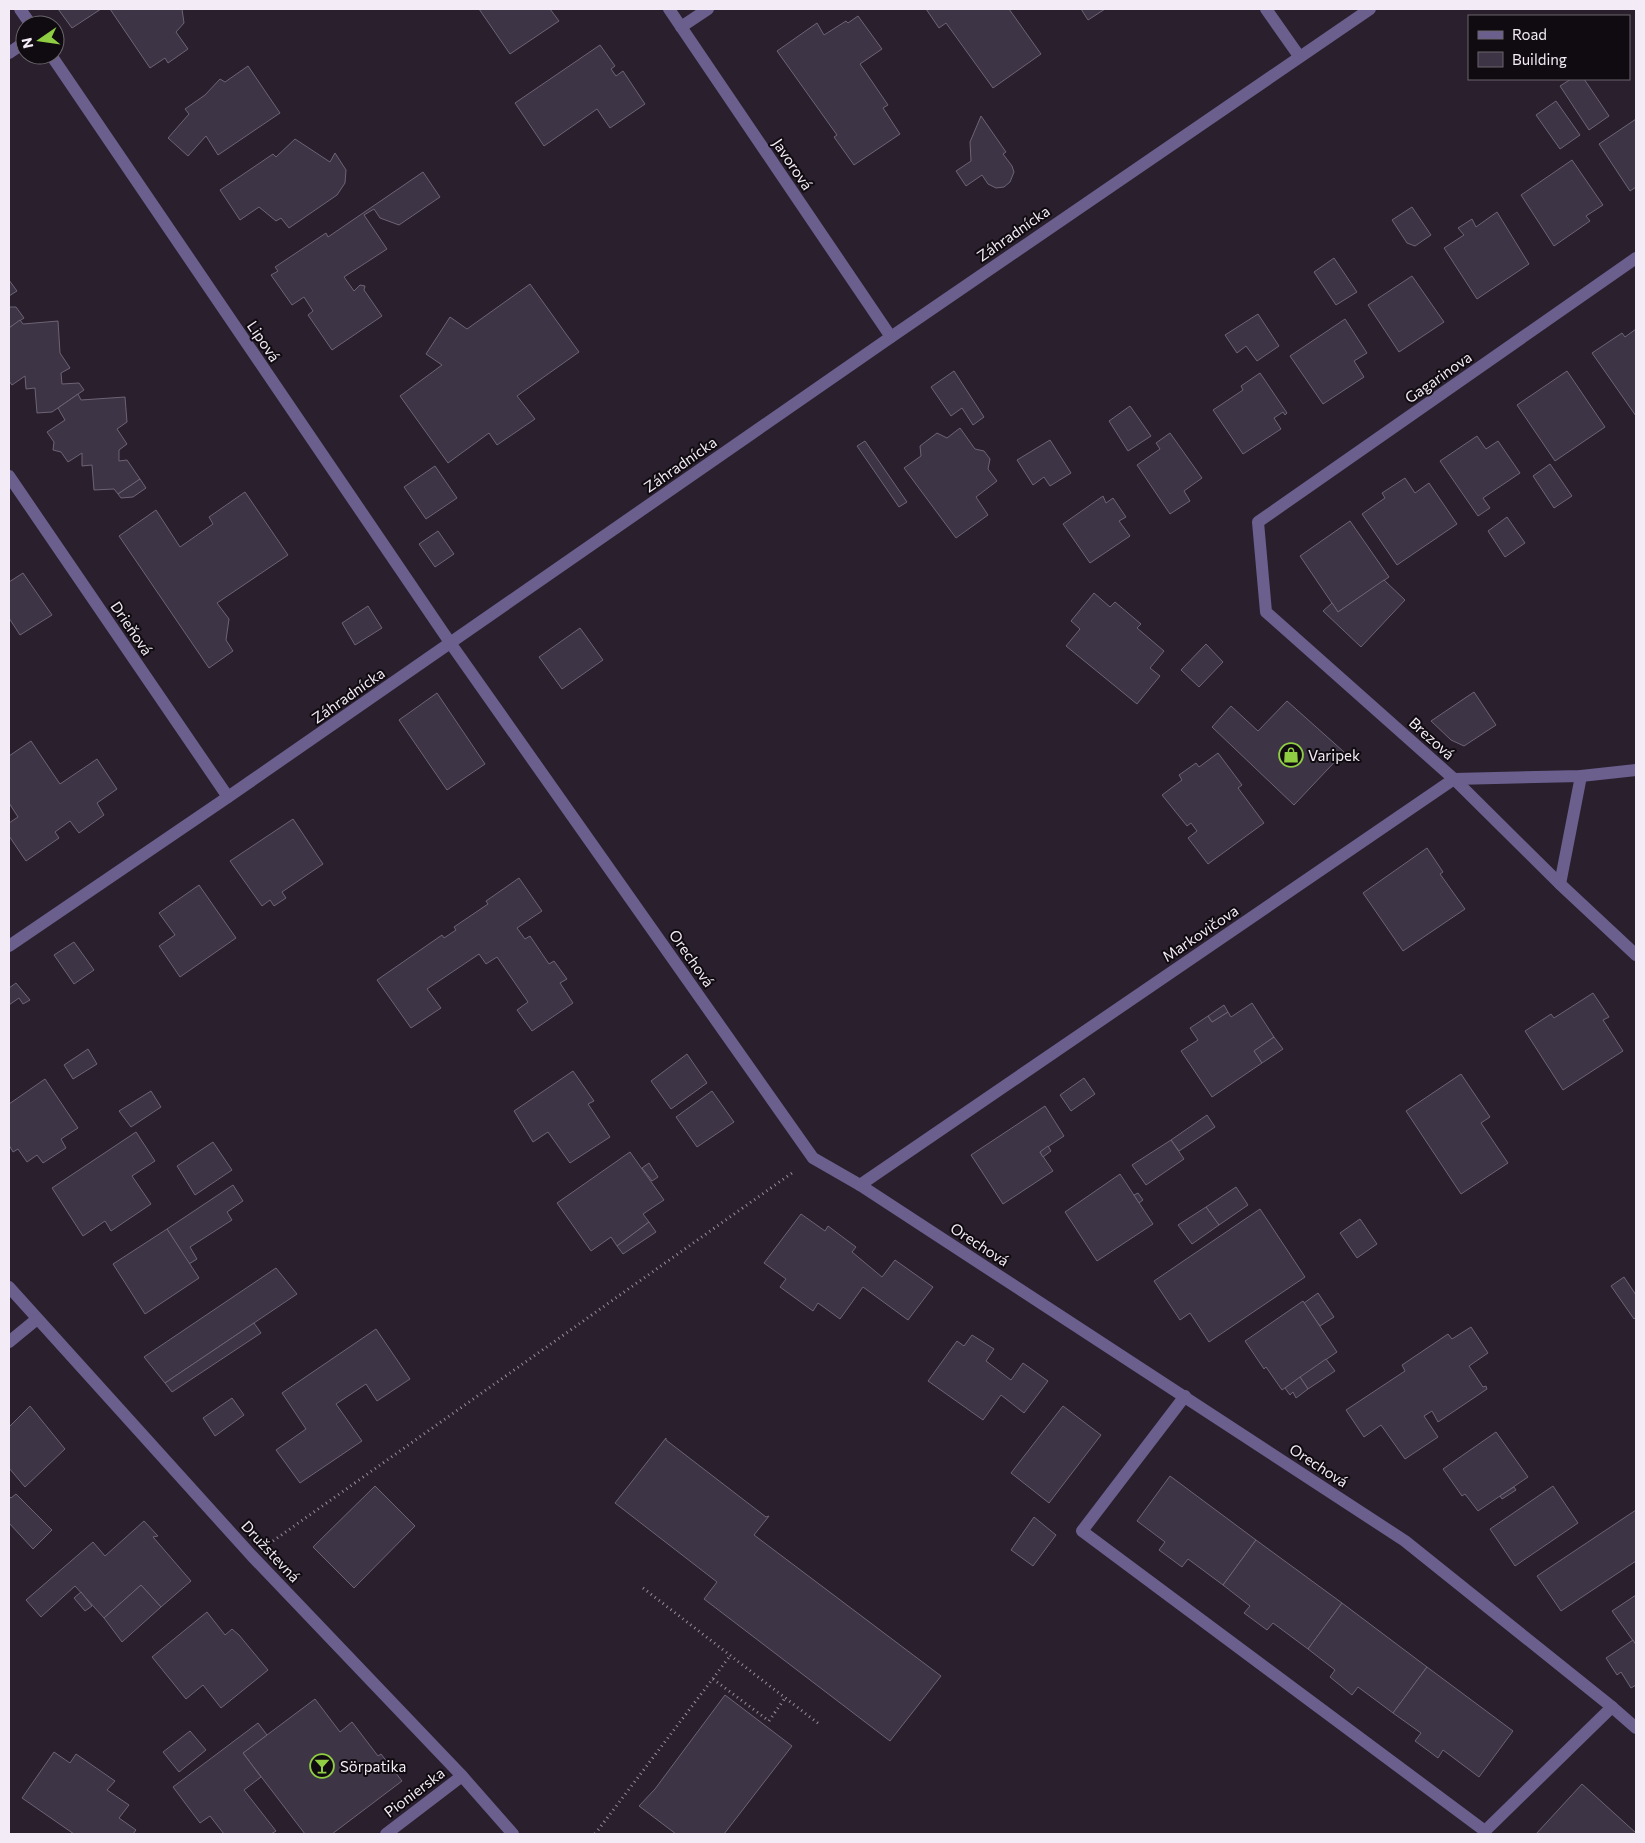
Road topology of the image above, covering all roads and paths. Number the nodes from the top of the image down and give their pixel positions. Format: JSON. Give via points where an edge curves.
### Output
{"nodes":[{"id":1,"x":669,"y":9,"type":"edge"},
{"id":2,"x":708,"y":9,"type":"edge"},
{"id":3,"x":1266,"y":9,"type":"edge"},
{"id":4,"x":1370,"y":9,"type":"edge"},
{"id":5,"x":681,"y":27,"type":"junction"},
{"id":6,"x":1299,"y":56,"type":"junction"},
{"id":7,"x":58,"y":65,"type":"edge"},
{"id":8,"x":1636,"y":258,"type":"edge"},
{"id":9,"x":891,"y":337,"type":"junction"},
{"id":10,"x":9,"y":476,"type":"edge"},
{"id":11,"x":1258,"y":522,"type":"joint"},
{"id":12,"x":450,"y":644,"type":"junction"},
{"id":13,"x":1636,"y":770,"type":"edge"},
{"id":14,"x":1581,"y":776,"type":"junction"},
{"id":15,"x":1454,"y":779,"type":"junction"},
{"id":16,"x":228,"y":797,"type":"junction"},
{"id":17,"x":1560,"y":884,"type":"junction"},
{"id":18,"x":9,"y":946,"type":"edge"},
{"id":19,"x":1636,"y":955,"type":"edge"},
{"id":20,"x":813,"y":1158,"type":"junction"},
{"id":21,"x":860,"y":1185,"type":"junction"},
{"id":22,"x":9,"y":1287,"type":"edge"},
{"id":23,"x":37,"y":1319,"type":"junction"},
{"id":24,"x":9,"y":1342,"type":"edge"},
{"id":25,"x":1185,"y":1396,"type":"junction"},
{"id":26,"x":252,"y":1556,"type":"junction"},
{"id":27,"x":643,"y":1588,"type":"dead end"},
{"id":28,"x":730,"y":1656,"type":"junction"},
{"id":29,"x":713,"y":1679,"type":"junction"},
{"id":30,"x":785,"y":1698,"type":"junction"},
{"id":31,"x":1612,"y":1707,"type":"junction"},
{"id":32,"x":818,"y":1724,"type":"dead end"},
{"id":33,"x":1636,"y":1728,"type":"edge"},
{"id":34,"x":462,"y":1776,"type":"junction"},
{"id":35,"x":386,"y":1834,"type":"edge"},
{"id":36,"x":513,"y":1834,"type":"edge"},
{"id":37,"x":596,"y":1834,"type":"edge"}],
"edges":[{"from":1,"to":5,"type":"street","name":"Javorová"},
{"from":2,"to":5,"type":"street"},
{"from":3,"to":6,"type":"street"},
{"from":4,"to":6,"type":"street","name":"Záhradnícka"},
{"from":5,"to":9,"type":"street","name":"Javorová"},
{"from":6,"to":9,"type":"street","name":"Záhradnícka"},
{"from":7,"to":12,"type":"street","name":"Lipová"},
{"from":8,"to":11,"type":"street","name":"Gagarinova"},
{"from":9,"to":12,"type":"street","name":"Záhradnícka"},
{"from":10,"to":16,"type":"street","name":"Drieňová"},
{"from":11,"to":15,"type":"street","name":"Brezová","via":[[1266,612]]},
{"from":12,"to":16,"type":"street","name":"Záhradnícka"},
{"from":12,"to":20,"type":"street","name":"Orechová"},
{"from":13,"to":14,"type":"street"},
{"from":14,"to":15,"type":"street"},
{"from":14,"to":17,"type":"street"},
{"from":15,"to":17,"type":"street","name":"Brezová"},
{"from":15,"to":21,"type":"street","name":"Markovičova"},
{"from":16,"to":18,"type":"street","name":"Záhradnícka"},
{"from":17,"to":19,"type":"street","name":"Brezová"},
{"from":20,"to":21,"type":"street","name":"Orechová"},
{"from":20,"to":26,"type":"path"},
{"from":21,"to":25,"type":"street","name":"Orechová"},
{"from":22,"to":23,"type":"street","name":"Družstevná"},
{"from":23,"to":24,"type":"street"},
{"from":23,"to":26,"type":"street","name":"Družstevná"},
{"from":25,"to":31,"type":"street","name":"Orechová","via":[[1405,1541]]},
{"from":25,"to":31,"type":"street","via":[[1082,1531],[1484,1832]]},
{"from":26,"to":34,"type":"street","name":"Družstevná"},
{"from":27,"to":28,"type":"path"},
{"from":28,"to":29,"type":"path"},
{"from":28,"to":30,"type":"path"},
{"from":29,"to":30,"type":"path","via":[[769,1721]]},
{"from":29,"to":37,"type":"path"},
{"from":30,"to":32,"type":"path"},
{"from":31,"to":33,"type":"street","name":"Orechová"},
{"from":34,"to":35,"type":"street","name":"Pionierska"},
{"from":34,"to":36,"type":"street","name":"Družstevná"}]}
